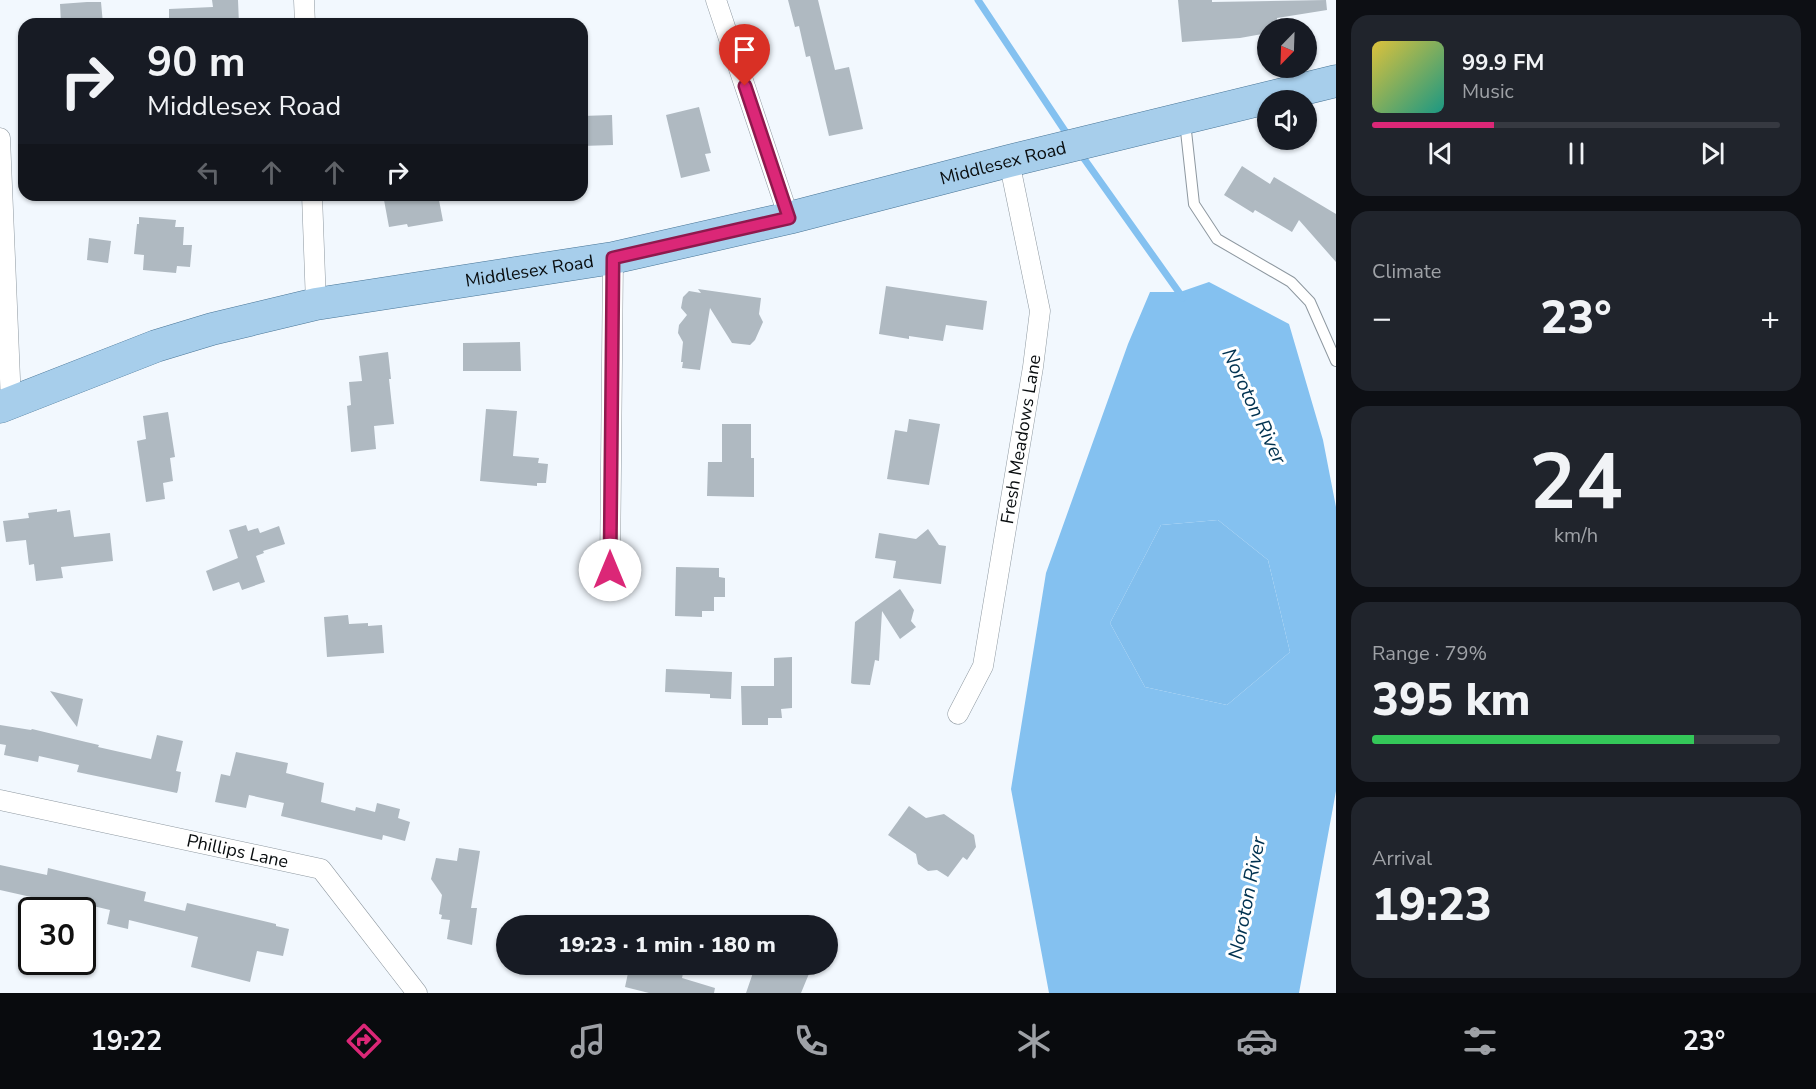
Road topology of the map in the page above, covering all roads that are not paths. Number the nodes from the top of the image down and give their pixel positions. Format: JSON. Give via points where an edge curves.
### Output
{"nodes":[{"id":1,"x":304,"y":0,"type":"edge"},
{"id":2,"x":716,"y":0,"type":"edge"},
{"id":3,"x":305,"y":18,"type":"edge"},
{"id":4,"x":1336,"y":81,"type":"edge"},
{"id":5,"x":1170,"y":122,"type":"junction"},
{"id":6,"x":0,"y":138,"type":"edge"},
{"id":7,"x":1021,"y":158,"type":"junction"},
{"id":8,"x":312,"y":201,"type":"edge"},
{"id":9,"x":789,"y":218,"type":"junction"},
{"id":10,"x":613,"y":258,"type":"junction"},
{"id":11,"x":316,"y":304,"type":"junction"},
{"id":12,"x":1336,"y":361,"type":"edge"},
{"id":13,"x":6,"y":405,"type":"edge"},
{"id":14,"x":610,"y":570,"type":"dead end"},
{"id":15,"x":958,"y":714,"type":"dead end"},
{"id":16,"x":0,"y":800,"type":"edge"},
{"id":17,"x":417,"y":993,"type":"edge"}],
"edges":[{"from":1,"to":3,"type":"street"},
{"from":2,"to":9,"type":"street"},
{"from":4,"to":5,"type":"main road","name":"Middlesex Road"},
{"from":5,"to":7,"type":"main road","name":"Middlesex Road"},
{"from":5,"to":12,"type":"lane","via":[[1194,204],[1217,239],[1291,282],[1310,302]]},
{"from":6,"to":13,"type":"street"},
{"from":7,"to":9,"type":"main road","name":"Middlesex Road"},
{"from":7,"to":15,"type":"street","name":"Fresh Meadows Lane","via":[[1040,311],[983,666]]},
{"from":8,"to":11,"type":"street"},
{"from":9,"to":10,"type":"main road","name":"Middlesex Road"},
{"from":10,"to":11,"type":"main road","name":"Middlesex Road"},
{"from":10,"to":14,"type":"street"},
{"from":11,"to":13,"type":"main road","name":"Middlesex Road","via":[[156,346]]},
{"from":16,"to":17,"type":"street","name":"Phillips Lane","via":[[321,869]]}]}
